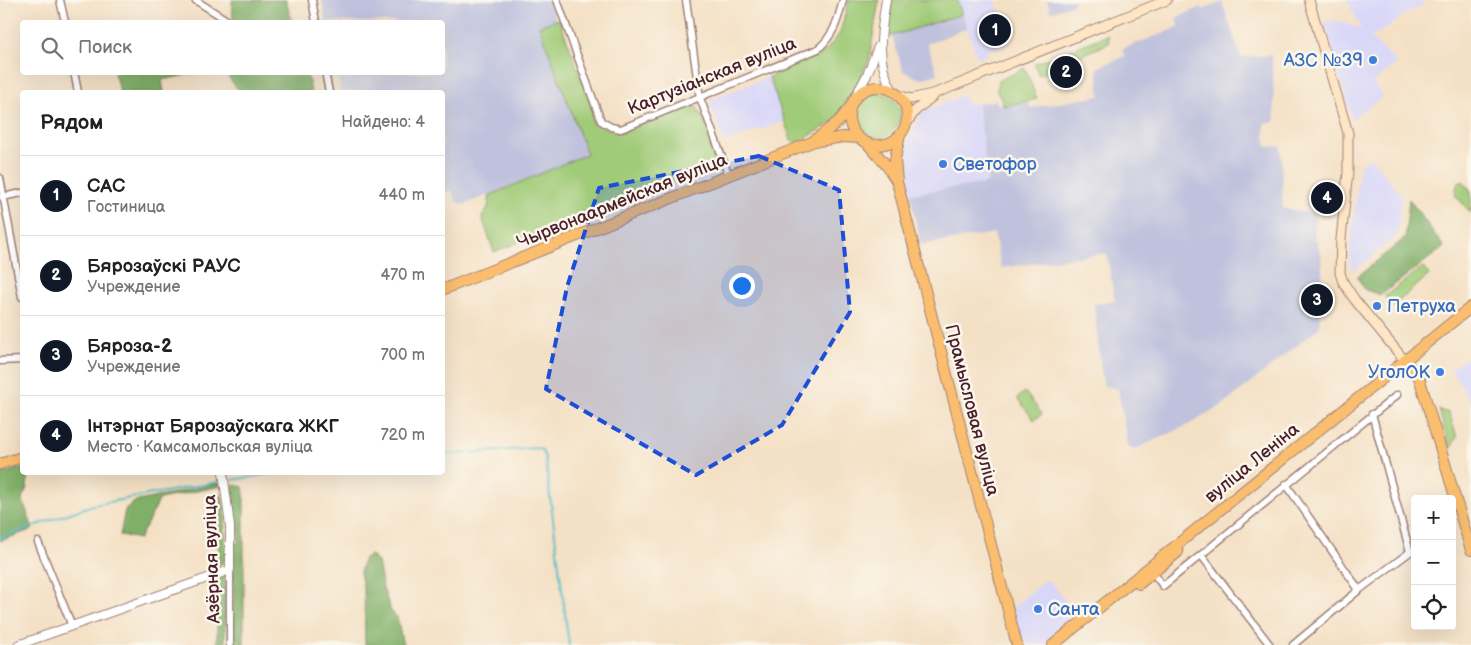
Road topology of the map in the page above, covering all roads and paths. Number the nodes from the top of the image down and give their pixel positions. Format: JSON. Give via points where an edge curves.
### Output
{"nodes":[{"id":1,"x":60,"y":0,"type":"edge"},
{"id":2,"x":195,"y":0,"type":"edge"},
{"id":3,"x":312,"y":0,"type":"edge"},
{"id":4,"x":557,"y":0,"type":"edge"},
{"id":5,"x":686,"y":0,"type":"edge"},
{"id":6,"x":843,"y":0,"type":"edge"},
{"id":7,"x":886,"y":0,"type":"edge"},
{"id":8,"x":1167,"y":0,"type":"edge"},
{"id":9,"x":1309,"y":0,"type":"edge"},
{"id":10,"x":64,"y":20,"type":"edge"},
{"id":11,"x":227,"y":20,"type":"edge"},
{"id":12,"x":316,"y":20,"type":"edge"},
{"id":13,"x":880,"y":41,"type":"junction"},
{"id":14,"x":75,"y":75,"type":"edge"},
{"id":15,"x":326,"y":75,"type":"edge"},
{"id":16,"x":78,"y":90,"type":"edge"},
{"id":17,"x":329,"y":90,"type":"edge"},
{"id":18,"x":896,"y":93,"type":"junction"},
{"id":19,"x":936,"y":93,"type":"junction"},
{"id":20,"x":855,"y":97,"type":"junction"},
{"id":21,"x":700,"y":98,"type":"junction"},
{"id":22,"x":850,"y":107,"type":"junction"},
{"id":23,"x":906,"y":124,"type":"junction"},
{"id":24,"x":900,"y":135,"type":"junction"},
{"id":25,"x":862,"y":141,"type":"junction"},
{"id":26,"x":812,"y":142,"type":"junction"},
{"id":27,"x":729,"y":176,"type":"junction"},
{"id":28,"x":0,"y":178,"type":"edge"},
{"id":29,"x":897,"y":182,"type":"junction"},
{"id":30,"x":20,"y":193,"type":"edge"},
{"id":31,"x":2,"y":197,"type":"edge"},
{"id":32,"x":20,"y":287,"type":"edge"},
{"id":33,"x":445,"y":289,"type":"edge"},
{"id":34,"x":1471,"y":307,"type":"edge"},
{"id":35,"x":1471,"y":313,"type":"edge"},
{"id":36,"x":20,"y":360,"type":"edge"},
{"id":37,"x":0,"y":361,"type":"edge"},
{"id":38,"x":1407,"y":363,"type":"junction"},
{"id":39,"x":1397,"y":396,"type":"dead end"},
{"id":40,"x":1372,"y":414,"type":"junction"},
{"id":41,"x":20,"y":458,"type":"edge"},
{"id":42,"x":0,"y":464,"type":"edge"},
{"id":43,"x":223,"y":475,"type":"edge"},
{"id":44,"x":1286,"y":484,"type":"junction"},
{"id":45,"x":38,"y":542,"type":"dead end"},
{"id":46,"x":1471,"y":550,"type":"edge"},
{"id":47,"x":1201,"y":554,"type":"junction"},
{"id":48,"x":230,"y":570,"type":"junction"},
{"id":49,"x":1151,"y":570,"type":"junction"},
{"id":50,"x":1360,"y":590,"type":"junction"},
{"id":51,"x":72,"y":626,"type":"junction"},
{"id":52,"x":18,"y":645,"type":"edge"},
{"id":53,"x":230,"y":645,"type":"edge"},
{"id":54,"x":1017,"y":645,"type":"edge"},
{"id":55,"x":1053,"y":645,"type":"edge"},
{"id":56,"x":1063,"y":645,"type":"edge"},
{"id":57,"x":1270,"y":645,"type":"edge"},
{"id":58,"x":1293,"y":645,"type":"edge"}],
"edges":[{"from":1,"to":10,"type":"street"},
{"from":2,"to":11,"type":"street"},
{"from":3,"to":12,"type":"street"},
{"from":4,"to":21,"type":"street","name":"Картузіанская вуліца","via":[[602,121],[621,129]]},
{"from":5,"to":21,"type":"street"},
{"from":6,"to":21,"type":"street","name":"Картузіанская вуліца","via":[[836,26],[828,41],[818,49]]},
{"from":7,"to":13,"type":"street"},
{"from":8,"to":19,"type":"main road"},
{"from":9,"to":38,"type":"main road","via":[[1348,140],[1340,273],[1359,306]]},
{"from":13,"to":18,"type":"street","via":[[882,64]]},
{"from":13,"to":20,"type":"street","via":[[868,75]]},
{"from":14,"to":16,"type":"street"},
{"from":15,"to":17,"type":"street"},
{"from":18,"to":19,"type":"main road","via":[[911,99]]},
{"from":18,"to":20,"type":"main road","via":[[883,87],[872,87]]},
{"from":18,"to":23,"type":"main road","via":[[906,109]]},
{"from":19,"to":23,"type":"main road"},
{"from":20,"to":22,"type":"main road"},
{"from":21,"to":27,"type":"street"},
{"from":22,"to":25,"type":"main road","via":[[851,129]]},
{"from":22,"to":26,"type":"main road","name":"Чырвонаармейская вуліца","via":[[839,122]]},
{"from":23,"to":24,"type":"main road"},
{"from":24,"to":25,"type":"main road","via":[[885,144]]},
{"from":24,"to":29,"type":"main road","name":"Прамысловая вуліца","via":[[895,159]]},
{"from":25,"to":26,"type":"main road","name":"Чырвонаармейская вуліца","via":[[843,137]]},
{"from":25,"to":29,"type":"main road","name":"Прамысловая вуліца","via":[[887,166]]},
{"from":26,"to":27,"type":"main road","name":"Чырвонаармейская вуліца"},
{"from":27,"to":33,"type":"main road","name":"Чырвонаармейская вуліца"},
{"from":28,"to":31,"type":"street"},
{"from":29,"to":54,"type":"main road","name":"Прамысловая вуліца"},
{"from":30,"to":31,"type":"street"},
{"from":31,"to":32,"type":"street"},
{"from":34,"to":38,"type":"main road","name":"вуліца Леніна"},
{"from":35,"to":38,"type":"main road","name":"вуліца Леніна"},
{"from":36,"to":37,"type":"street"},
{"from":38,"to":46,"type":"main road","via":[[1419,377]]},
{"from":38,"to":49,"type":"main road","name":"вуліца Леніна"},
{"from":39,"to":40,"type":"street"},
{"from":40,"to":44,"type":"street"},
{"from":40,"to":50,"type":"street","via":[[1410,552]]},
{"from":41,"to":42,"type":"main road"},
{"from":43,"to":48,"type":"street","name":"Азёрная вуліца","via":[[230,526]]},
{"from":44,"to":47,"type":"street"},
{"from":44,"to":50,"type":"street"},
{"from":45,"to":51,"type":"street"},
{"from":47,"to":49,"type":"street","via":[[1163,586]]},
{"from":47,"to":57,"type":"street"},
{"from":48,"to":51,"type":"street"},
{"from":48,"to":53,"type":"street","name":"Азёрная вуліца"},
{"from":49,"to":55,"type":"main road","name":"вуліца Леніна"},
{"from":49,"to":56,"type":"main road","name":"вуліца Леніна"},
{"from":50,"to":58,"type":"street"},
{"from":51,"to":52,"type":"street"}]}
